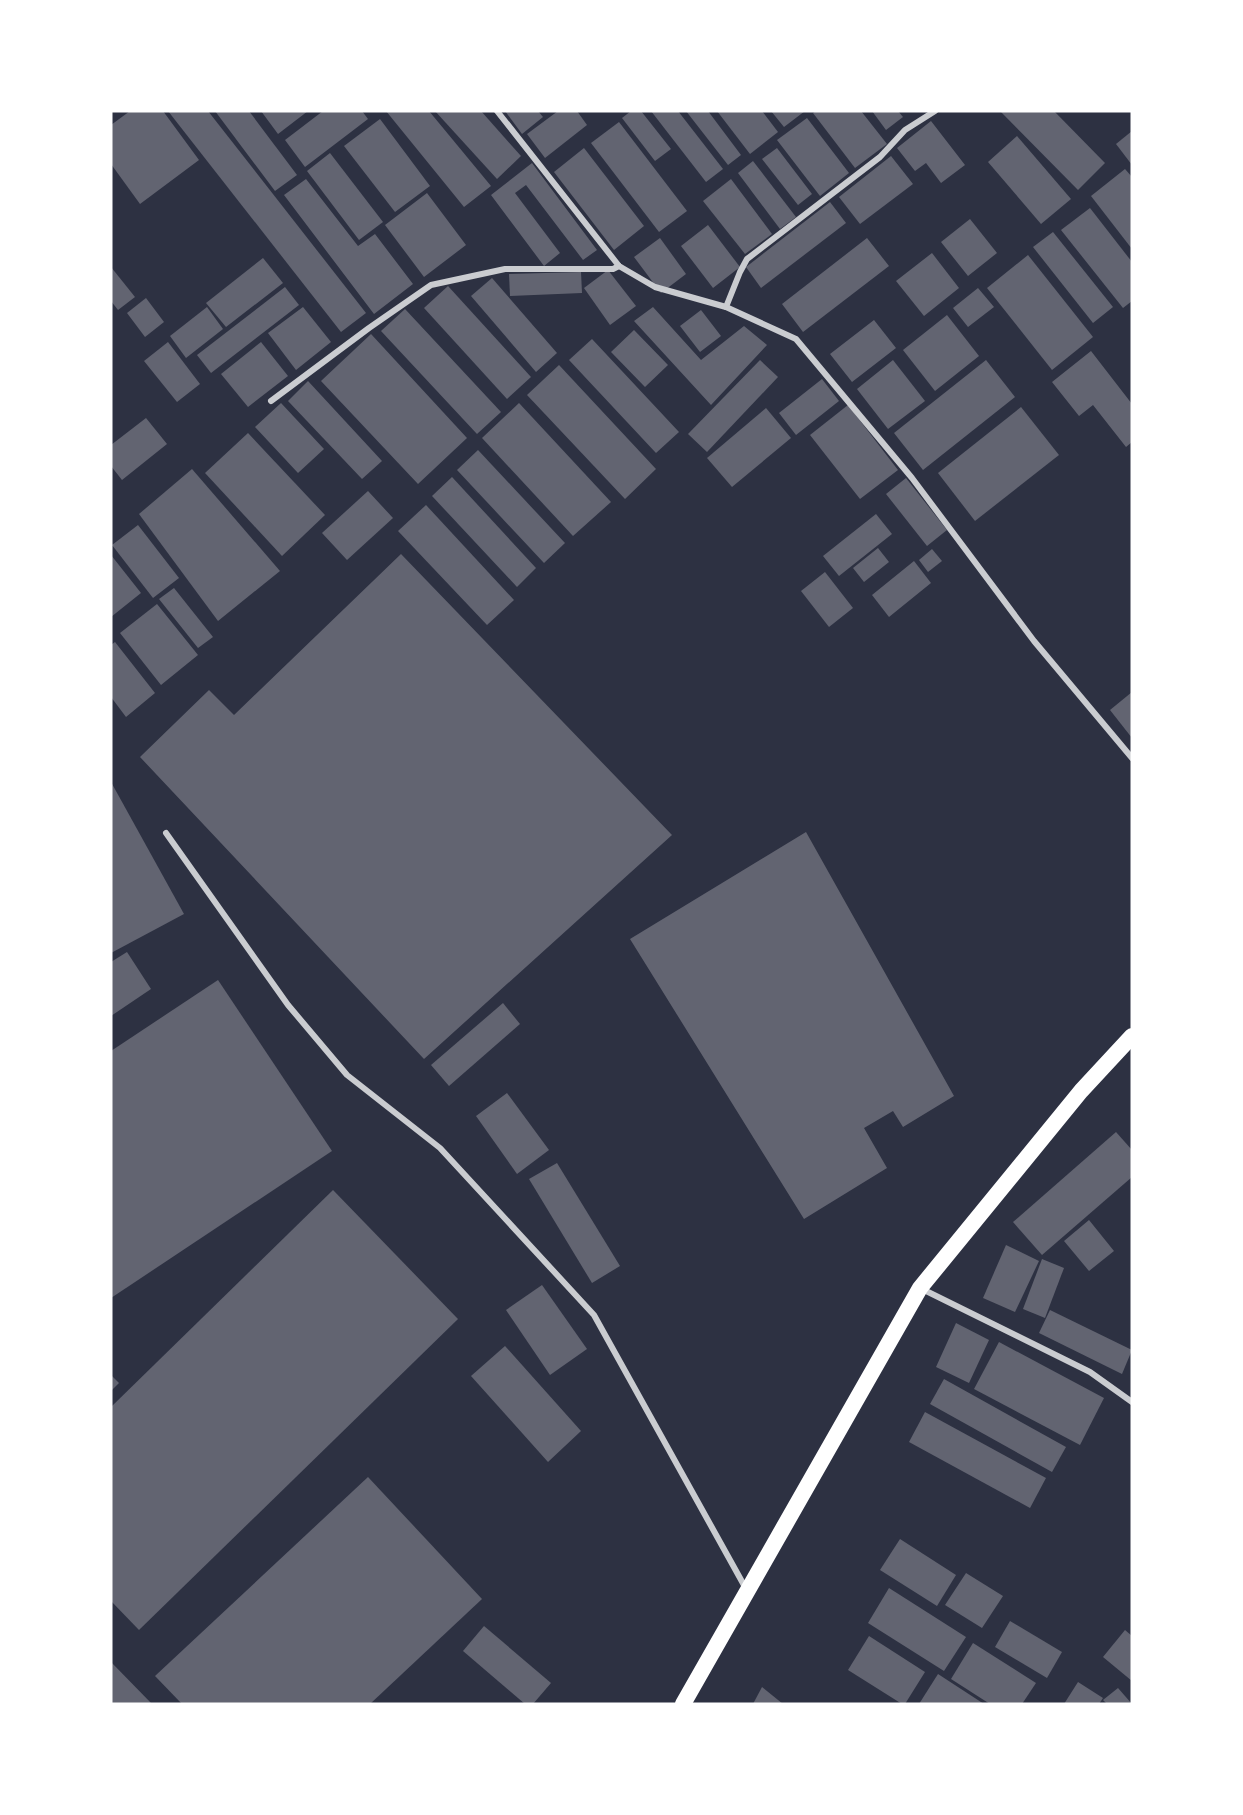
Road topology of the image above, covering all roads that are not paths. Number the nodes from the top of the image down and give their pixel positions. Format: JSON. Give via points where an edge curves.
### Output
{"nodes":[{"id":1,"x":497,"y":111,"type":"edge"},
{"id":2,"x":935,"y":111,"type":"edge"},
{"id":3,"x":619,"y":266,"type":"junction"},
{"id":4,"x":726,"y":307,"type":"junction"},
{"id":5,"x":271,"y":400,"type":"dead end"},
{"id":6,"x":1132,"y":758,"type":"edge"},
{"id":7,"x":166,"y":833,"type":"dead end"},
{"id":8,"x":1132,"y":1036,"type":"edge"},
{"id":9,"x":920,"y":1288,"type":"junction"},
{"id":10,"x":1132,"y":1402,"type":"edge"},
{"id":11,"x":747,"y":1591,"type":"junction"},
{"id":12,"x":683,"y":1704,"type":"edge"}],
"edges":[{"from":1,"to":3,"type":"street"},
{"from":2,"to":4,"type":"street","via":[[905,130],[880,157],[747,259]]},
{"from":3,"to":4,"type":"street","via":[[655,287]]},
{"from":3,"to":5,"type":"street","via":[[505,269],[431,285]]},
{"from":4,"to":6,"type":"street","via":[[796,339],[912,478],[1034,641]]},
{"from":7,"to":11,"type":"street","via":[[288,1005],[347,1075],[440,1148],[594,1315]]},
{"from":8,"to":9,"type":"highway","via":[[1081,1090]]},
{"from":9,"to":10,"type":"street","via":[[1090,1372]]},
{"from":9,"to":11,"type":"highway"},
{"from":11,"to":12,"type":"highway"}]}
